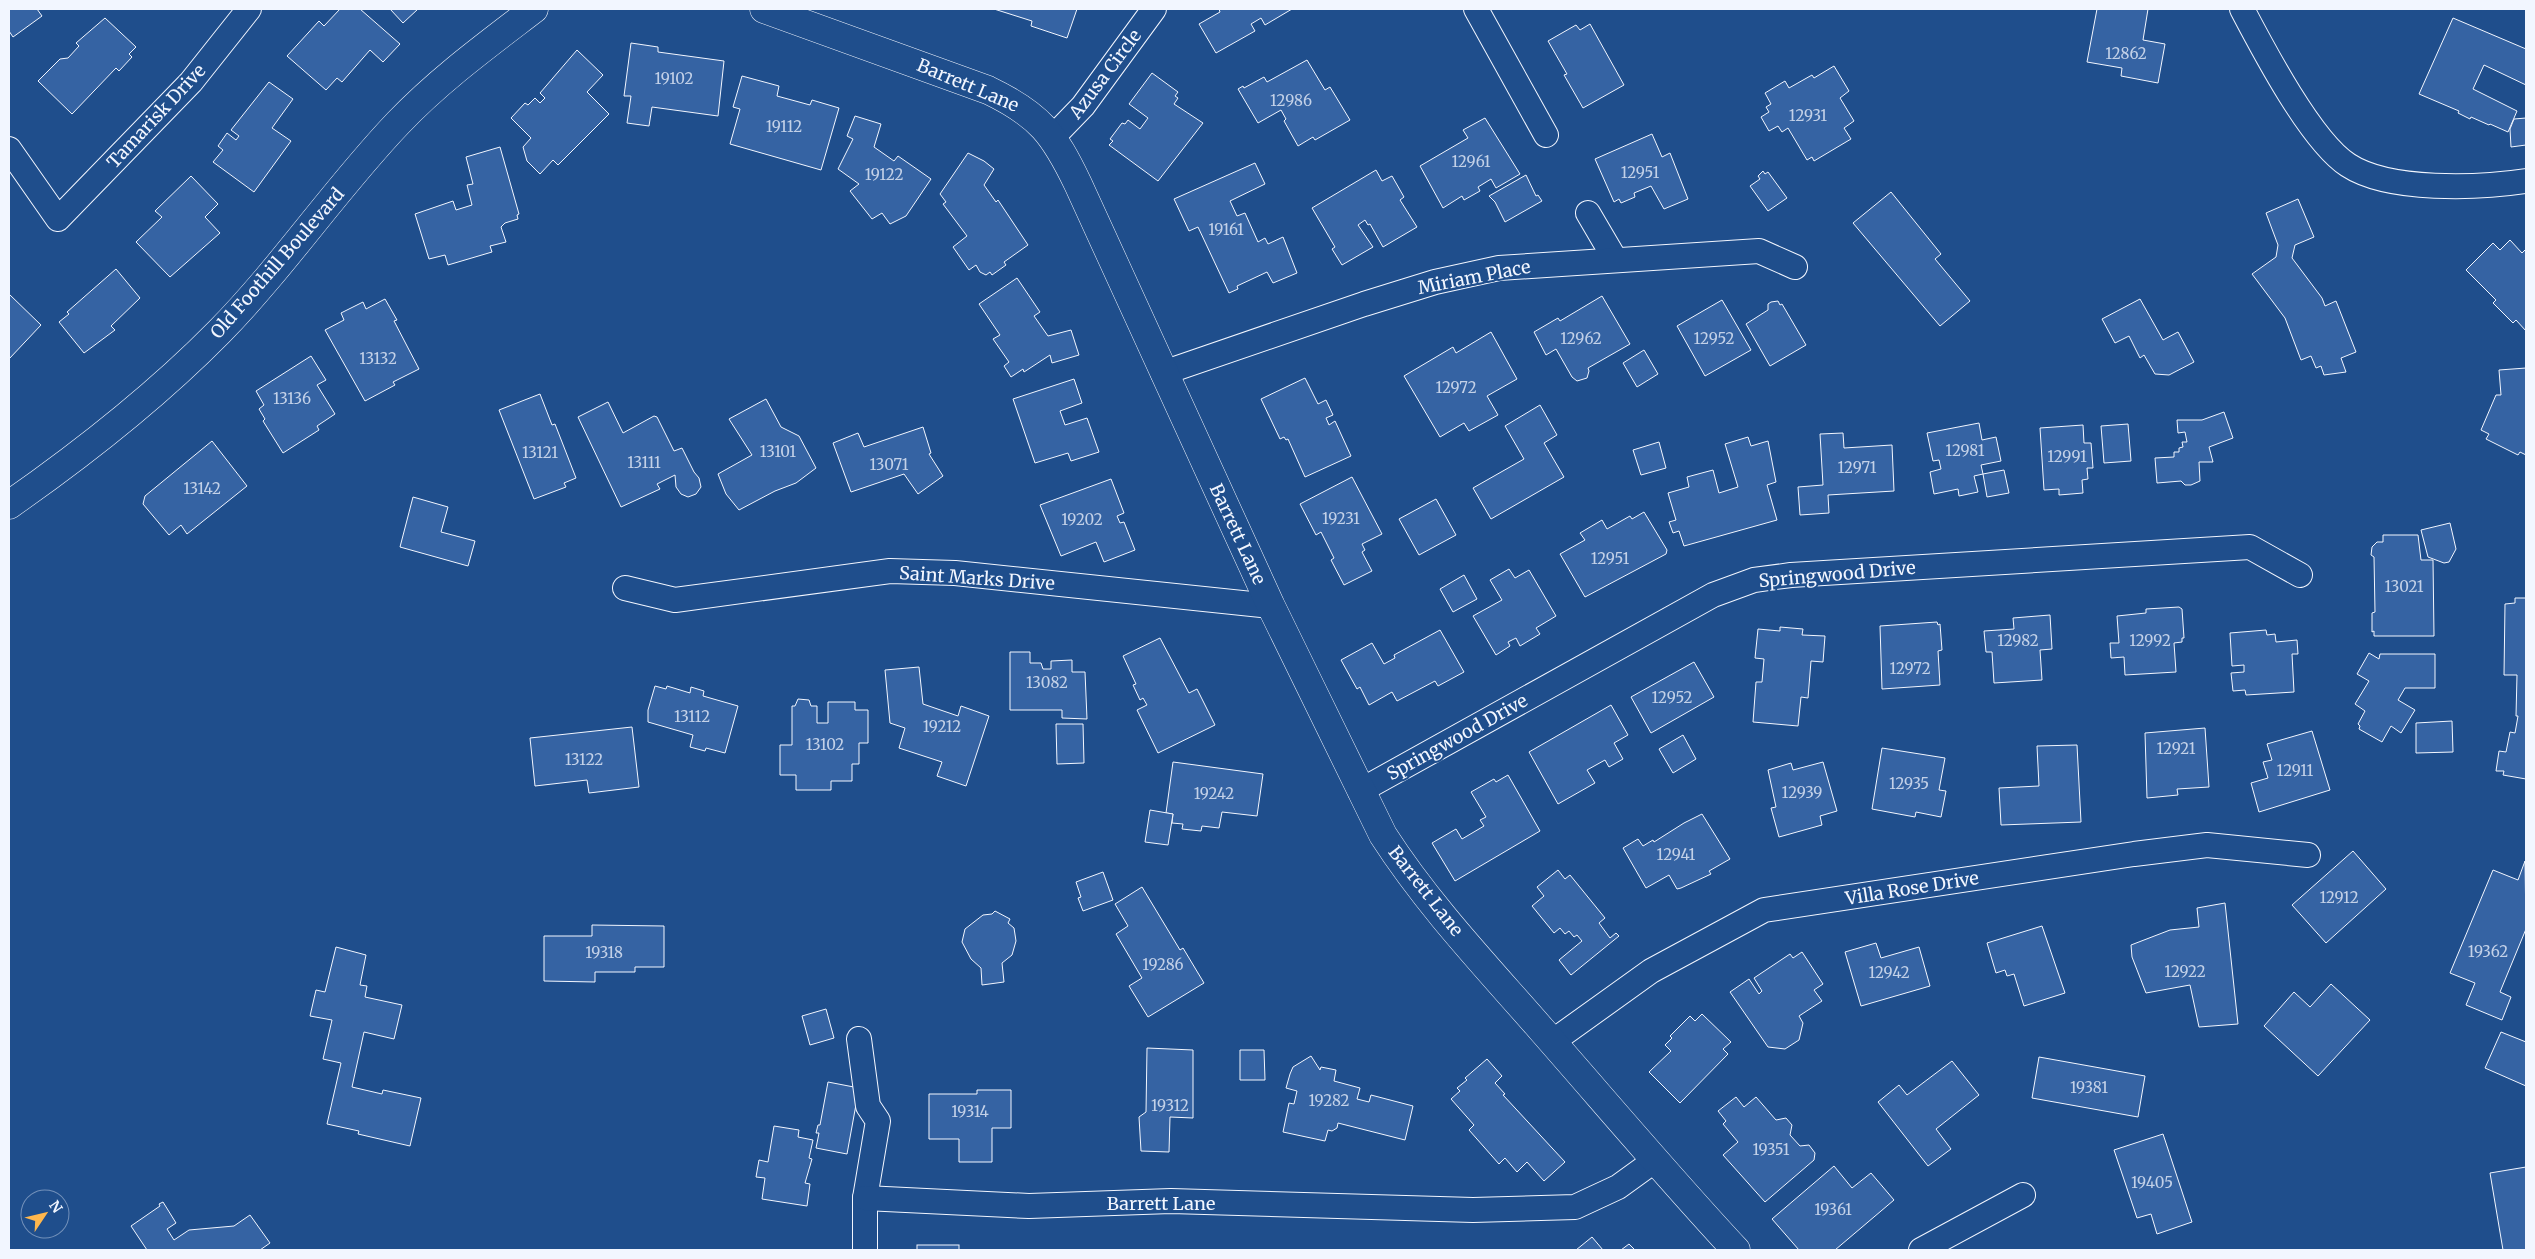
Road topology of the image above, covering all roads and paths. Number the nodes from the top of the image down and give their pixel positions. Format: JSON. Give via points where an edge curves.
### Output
{"nodes":[{"id":1,"x":249,"y":9,"type":"edge"},
{"id":2,"x":534,"y":9,"type":"edge"},
{"id":3,"x":764,"y":9,"type":"edge"},
{"id":4,"x":1154,"y":9,"type":"edge"},
{"id":5,"x":1476,"y":9,"type":"edge"},
{"id":6,"x":2242,"y":9,"type":"edge"},
{"id":7,"x":1546,"y":135,"type":"dead end"},
{"id":8,"x":1053,"y":137,"type":"junction"},
{"id":9,"x":9,"y":149,"type":"edge"},
{"id":10,"x":2526,"y":181,"type":"edge"},
{"id":11,"x":1588,"y":213,"type":"dead end"},
{"id":12,"x":1615,"y":259,"type":"junction"},
{"id":13,"x":1795,"y":267,"type":"dead end"},
{"id":14,"x":1163,"y":373,"type":"junction"},
{"id":15,"x":9,"y":505,"type":"edge"},
{"id":16,"x":2300,"y":575,"type":"dead end"},
{"id":17,"x":625,"y":588,"type":"dead end"},
{"id":18,"x":1271,"y":606,"type":"junction"},
{"id":19,"x":1360,"y":791,"type":"junction"},
{"id":20,"x":2308,"y":855,"type":"dead end"},
{"id":21,"x":859,"y":1039,"type":"dead end"},
{"id":22,"x":1552,"y":1042,"type":"junction"},
{"id":23,"x":1654,"y":1161,"type":"junction"},
{"id":24,"x":2023,"y":1195,"type":"dead end"},
{"id":25,"x":865,"y":1198,"type":"junction"},
{"id":26,"x":865,"y":1250,"type":"edge"},
{"id":27,"x":1736,"y":1250,"type":"edge"},
{"id":28,"x":1921,"y":1250,"type":"edge"}],
"edges":[{"from":1,"to":9,"type":"street","name":"Tamarisk Drive","via":[[191,82],[58,219]]},
{"from":2,"to":15,"type":"street","name":"Old Foothill Boulevard","via":[[424,96],[219,332],[108,431]]},
{"from":3,"to":8,"type":"street","name":"Barrett Lane","via":[[988,90],[1024,109]]},
{"from":4,"to":8,"type":"street","name":"Azusa Circle","via":[[1083,106]]},
{"from":5,"to":7,"type":"street"},
{"from":6,"to":10,"type":"street","via":[[2299,107],[2346,165],[2386,180],[2447,187]]},
{"from":8,"to":14,"type":"street","name":"Barrett Lane","via":[[1078,184]]},
{"from":11,"to":12,"type":"street"},
{"from":12,"to":13,"type":"street","name":"Miriam Place","via":[[1759,251]]},
{"from":12,"to":14,"type":"street","name":"Miriam Place","via":[[1499,268],[1435,282]]},
{"from":14,"to":18,"type":"street","name":"Barrett Lane"},
{"from":16,"to":19,"type":"street","name":"Springwood Drive","via":[[2250,547],[1791,575],[1754,580],[1713,595]]},
{"from":17,"to":18,"type":"street","name":"Saint Marks Drive","via":[[675,600],[890,571],[955,573]]},
{"from":18,"to":19,"type":"street","name":"Barrett Lane"},
{"from":19,"to":22,"type":"street","name":"Barrett Lane","via":[[1406,870]]},
{"from":20,"to":22,"type":"street","name":"Villa Rose Drive","via":[[2207,845],[1764,910],[1651,971]]},
{"from":21,"to":25,"type":"street","via":[[868,1106],[878,1121]]},
{"from":22,"to":23,"type":"street","name":"Barrett Lane"},
{"from":23,"to":25,"type":"street","name":"Barrett Lane","via":[[1618,1187],[1575,1207],[1473,1210],[1171,1201],[1029,1206]]},
{"from":23,"to":27,"type":"street","name":"Barrett Lane"},
{"from":24,"to":28,"type":"street"},
{"from":25,"to":26,"type":"street"}]}
